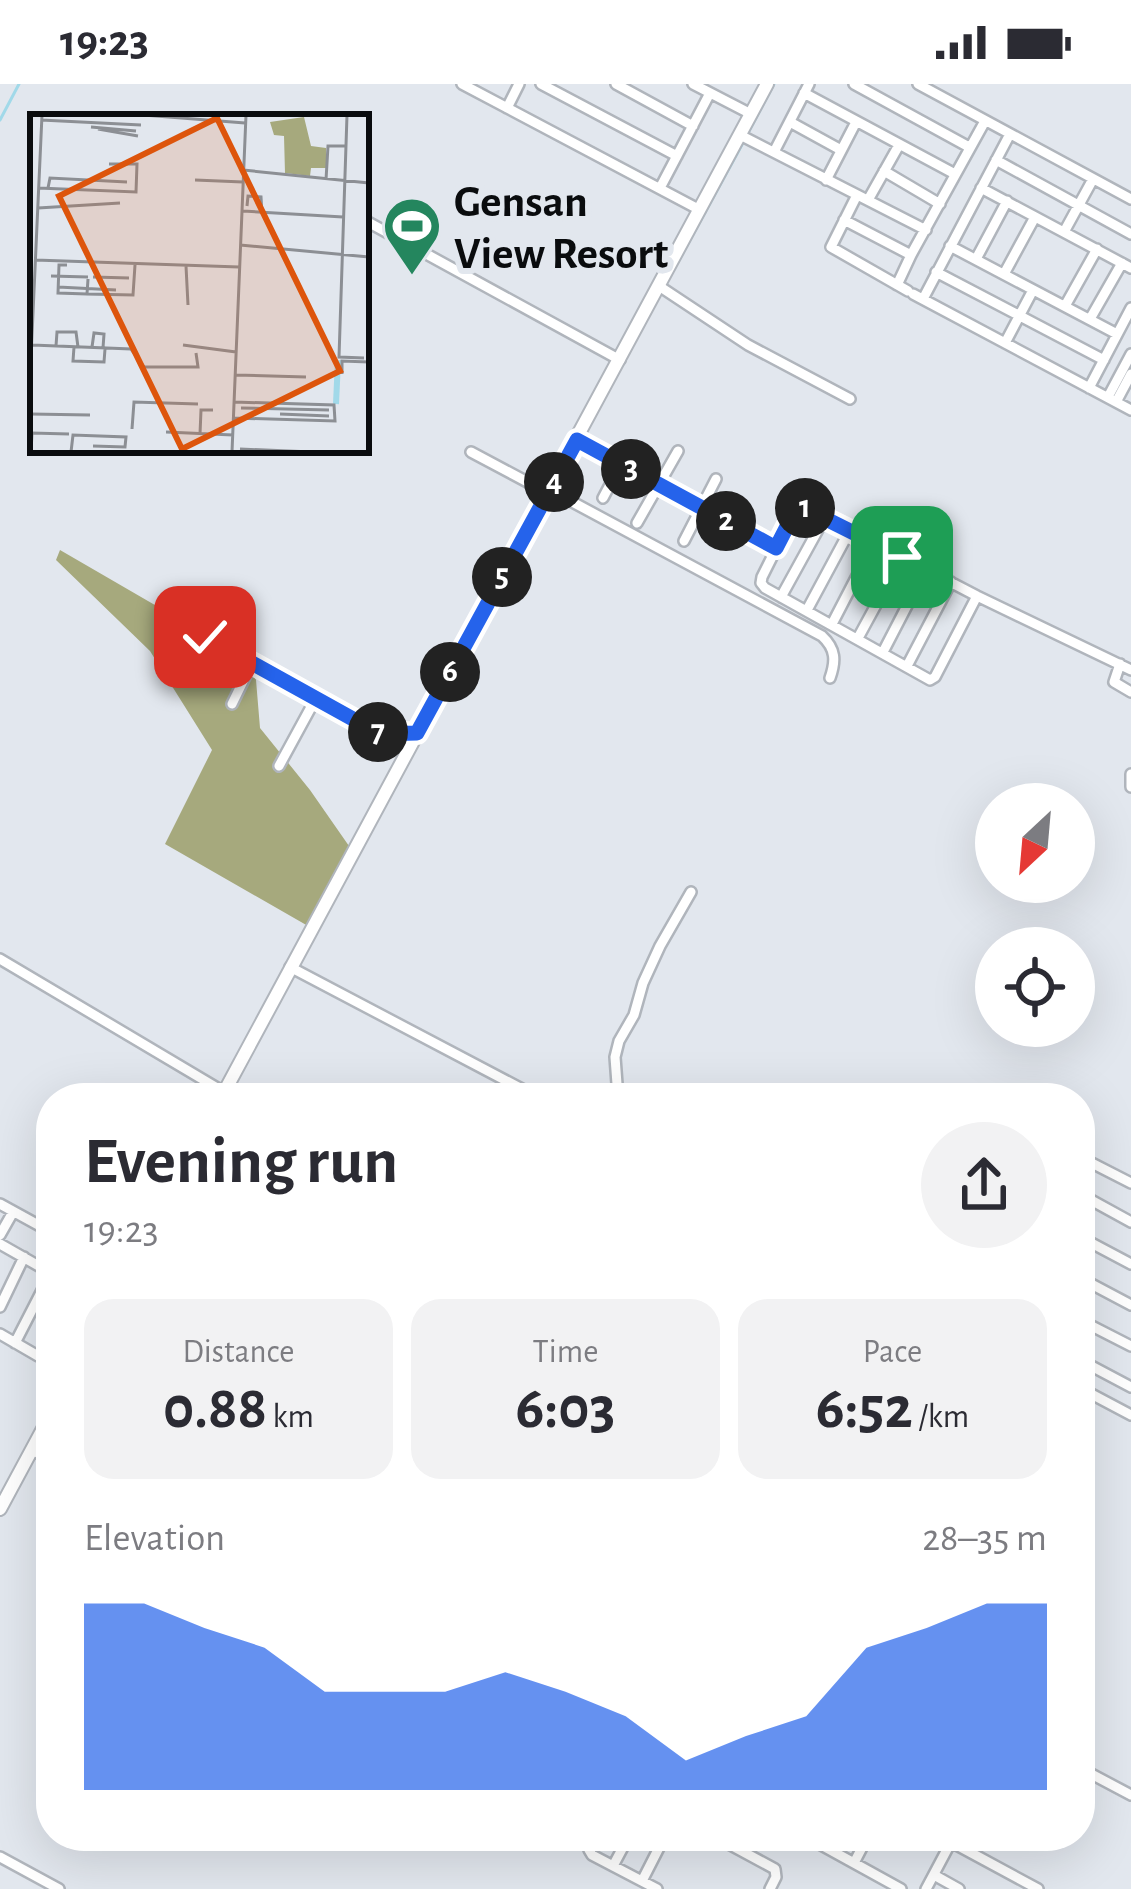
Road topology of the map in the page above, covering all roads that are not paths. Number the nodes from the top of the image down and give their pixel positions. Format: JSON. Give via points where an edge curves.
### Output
{"nodes":[{"id":1,"x":462,"y":84,"type":"edge"},
{"id":2,"x":520,"y":84,"type":"edge"},
{"id":3,"x":541,"y":84,"type":"edge"},
{"id":4,"x":616,"y":84,"type":"edge"},
{"id":5,"x":693,"y":84,"type":"edge"},
{"id":6,"x":767,"y":84,"type":"edge"},
{"id":7,"x":854,"y":84,"type":"edge"},
{"id":8,"x":918,"y":84,"type":"edge"},
{"id":9,"x":807,"y":88,"type":"edge"},
{"id":10,"x":710,"y":93,"type":"junction"},
{"id":11,"x":507,"y":107,"type":"junction"},
{"id":12,"x":751,"y":114,"type":"junction"},
{"id":13,"x":985,"y":121,"type":"junction"},
{"id":14,"x":790,"y":122,"type":"junction"},
{"id":15,"x":856,"y":122,"type":"junction"},
{"id":16,"x":693,"y":125,"type":"junction"},
{"id":17,"x":1010,"y":134,"type":"junction"},
{"id":18,"x":740,"y":135,"type":"junction"},
{"id":19,"x":899,"y":145,"type":"junction"},
{"id":20,"x":969,"y":148,"type":"junction"},
{"id":21,"x":841,"y":150,"type":"junction"},
{"id":22,"x":774,"y":152,"type":"junction"},
{"id":23,"x":677,"y":156,"type":"junction"},
{"id":24,"x":996,"y":160,"type":"junction"},
{"id":25,"x":884,"y":171,"type":"junction"},
{"id":26,"x":955,"y":174,"type":"junction"},
{"id":27,"x":1093,"y":179,"type":"junction"},
{"id":28,"x":826,"y":180,"type":"junction"},
{"id":29,"x":660,"y":188,"type":"junction"},
{"id":30,"x":982,"y":188,"type":"junction"},
{"id":31,"x":863,"y":197,"type":"junction"},
{"id":32,"x":1131,"y":200,"type":"edge"},
{"id":33,"x":1007,"y":201,"type":"junction"},
{"id":34,"x":940,"y":204,"type":"junction"},
{"id":35,"x":1079,"y":205,"type":"junction"},
{"id":36,"x":700,"y":210,"type":"junction"},
{"id":37,"x":1035,"y":217,"type":"junction"},
{"id":38,"x":844,"y":220,"type":"junction"},
{"id":39,"x":369,"y":223,"type":"edge"},
{"id":40,"x":926,"y":230,"type":"junction"},
{"id":41,"x":1064,"y":232,"type":"junction"},
{"id":42,"x":1131,"y":234,"type":"edge"},
{"id":43,"x":950,"y":246,"type":"junction"},
{"id":44,"x":1096,"y":249,"type":"junction"},
{"id":45,"x":911,"y":255,"type":"junction"},
{"id":46,"x":976,"y":260,"type":"junction"},
{"id":47,"x":1126,"y":265,"type":"edge"},
{"id":48,"x":936,"y":272,"type":"junction"},
{"id":49,"x":1004,"y":274,"type":"junction"},
{"id":50,"x":897,"y":285,"type":"junction"},
{"id":51,"x":659,"y":286,"type":"junction"},
{"id":52,"x":1033,"y":290,"type":"junction"},
{"id":53,"x":914,"y":295,"type":"junction"},
{"id":54,"x":1065,"y":306,"type":"junction"},
{"id":55,"x":1131,"y":308,"type":"edge"},
{"id":56,"x":1019,"y":315,"type":"junction"},
{"id":57,"x":1090,"y":320,"type":"junction"},
{"id":58,"x":1118,"y":334,"type":"junction"},
{"id":59,"x":1005,"y":343,"type":"junction"},
{"id":60,"x":1131,"y":353,"type":"edge"},
{"id":61,"x":620,"y":360,"type":"junction"},
{"id":62,"x":1104,"y":360,"type":"junction"},
{"id":63,"x":1131,"y":374,"type":"edge"},
{"id":64,"x":1089,"y":388,"type":"junction"},
{"id":65,"x":850,"y":399,"type":"dead end"},
{"id":66,"x":1112,"y":400,"type":"junction"},
{"id":67,"x":1131,"y":410,"type":"edge"},
{"id":68,"x":579,"y":441,"type":"junction"},
{"id":69,"x":677,"y":451,"type":"dead end"},
{"id":70,"x":471,"y":452,"type":"dead end"},
{"id":71,"x":621,"y":464,"type":"junction"},
{"id":72,"x":716,"y":479,"type":"dead end"},
{"id":73,"x":660,"y":484,"type":"junction"},
{"id":74,"x":551,"y":491,"type":"junction"},
{"id":75,"x":603,"y":498,"type":"dead end"},
{"id":76,"x":701,"y":507,"type":"junction"},
{"id":77,"x":825,"y":517,"type":"junction"},
{"id":78,"x":637,"y":523,"type":"dead end"},
{"id":79,"x":850,"y":530,"type":"junction"},
{"id":80,"x":683,"y":541,"type":"dead end"},
{"id":81,"x":874,"y":543,"type":"junction"},
{"id":82,"x":776,"y":548,"type":"junction"},
{"id":83,"x":902,"y":557,"type":"junction"},
{"id":84,"x":926,"y":569,"type":"junction"},
{"id":85,"x":951,"y":582,"type":"junction"},
{"id":86,"x":977,"y":596,"type":"junction"},
{"id":87,"x":782,"y":597,"type":"junction"},
{"id":88,"x":807,"y":610,"type":"junction"},
{"id":89,"x":832,"y":624,"type":"junction"},
{"id":90,"x":205,"y":637,"type":"dead end"},
{"id":91,"x":858,"y":638,"type":"junction"},
{"id":92,"x":883,"y":652,"type":"junction"},
{"id":93,"x":253,"y":663,"type":"junction"},
{"id":94,"x":907,"y":666,"type":"junction"},
{"id":95,"x":1126,"y":667,"type":"edge"},
{"id":96,"x":830,"y":678,"type":"dead end"},
{"id":97,"x":1131,"y":692,"type":"edge"},
{"id":98,"x":316,"y":698,"type":"junction"},
{"id":99,"x":232,"y":704,"type":"dead end"},
{"id":100,"x":417,"y":733,"type":"junction"},
{"id":101,"x":279,"y":766,"type":"dead end"},
{"id":102,"x":1131,"y":774,"type":"edge"},
{"id":103,"x":1131,"y":787,"type":"edge"},
{"id":104,"x":691,"y":892,"type":"dead end"},
{"id":105,"x":0,"y":958,"type":"edge"},
{"id":106,"x":290,"y":967,"type":"junction"},
{"id":107,"x":203,"y":1083,"type":"edge"},
{"id":108,"x":228,"y":1083,"type":"edge"},
{"id":109,"x":510,"y":1083,"type":"edge"},
{"id":110,"x":617,"y":1083,"type":"edge"},
{"id":111,"x":1095,"y":1164,"type":"edge"},
{"id":112,"x":1131,"y":1183,"type":"edge"},
{"id":113,"x":1095,"y":1203,"type":"edge"},
{"id":114,"x":0,"y":1204,"type":"edge"},
{"id":115,"x":13,"y":1212,"type":"junction"},
{"id":116,"x":1131,"y":1222,"type":"edge"},
{"id":117,"x":36,"y":1224,"type":"edge"},
{"id":118,"x":0,"y":1239,"type":"edge"},
{"id":119,"x":1095,"y":1245,"type":"edge"},
{"id":120,"x":24,"y":1257,"type":"junction"},
{"id":121,"x":36,"y":1264,"type":"edge"},
{"id":122,"x":1131,"y":1264,"type":"edge"},
{"id":123,"x":1095,"y":1286,"type":"edge"},
{"id":124,"x":36,"y":1302,"type":"edge"},
{"id":125,"x":1131,"y":1305,"type":"edge"},
{"id":126,"x":0,"y":1307,"type":"edge"},
{"id":127,"x":1095,"y":1328,"type":"edge"},
{"id":128,"x":0,"y":1334,"type":"edge"},
{"id":129,"x":15,"y":1343,"type":"junction"},
{"id":130,"x":1131,"y":1346,"type":"edge"},
{"id":131,"x":36,"y":1355,"type":"edge"},
{"id":132,"x":1095,"y":1368,"type":"edge"},
{"id":133,"x":1130,"y":1386,"type":"edge"},
{"id":134,"x":1095,"y":1396,"type":"edge"},
{"id":135,"x":1131,"y":1415,"type":"edge"},
{"id":136,"x":36,"y":1442,"type":"edge"},
{"id":137,"x":32,"y":1450,"type":"junction"},
{"id":138,"x":36,"y":1452,"type":"edge"},
{"id":139,"x":0,"y":1509,"type":"edge"},
{"id":140,"x":1095,"y":1776,"type":"edge"},
{"id":141,"x":1131,"y":1795,"type":"edge"},
{"id":142,"x":589,"y":1851,"type":"edge"},
{"id":143,"x":621,"y":1851,"type":"edge"},
{"id":144,"x":657,"y":1851,"type":"edge"},
{"id":145,"x":742,"y":1851,"type":"edge"},
{"id":146,"x":832,"y":1851,"type":"edge"},
{"id":147,"x":860,"y":1851,"type":"edge"},
{"id":148,"x":946,"y":1851,"type":"edge"},
{"id":149,"x":967,"y":1851,"type":"edge"},
{"id":150,"x":0,"y":1857,"type":"edge"},
{"id":151,"x":854,"y":1863,"type":"junction"},
{"id":152,"x":613,"y":1866,"type":"junction"},
{"id":153,"x":934,"y":1875,"type":"junction"},
{"id":154,"x":642,"y":1881,"type":"junction"},
{"id":155,"x":51,"y":1887,"type":"edge"},
{"id":156,"x":657,"y":1889,"type":"edge"},
{"id":157,"x":770,"y":1889,"type":"edge"},
{"id":158,"x":902,"y":1889,"type":"edge"},
{"id":159,"x":926,"y":1889,"type":"edge"},
{"id":160,"x":959,"y":1889,"type":"edge"},
{"id":161,"x":1037,"y":1889,"type":"edge"}],
"edges":[{"from":1,"to":11,"type":"street"},
{"from":2,"to":11,"type":"street"},
{"from":3,"to":23,"type":"street"},
{"from":4,"to":16,"type":"street"},
{"from":5,"to":10,"type":"street"},
{"from":6,"to":12,"type":"main road"},
{"from":7,"to":20,"type":"street"},
{"from":8,"to":13,"type":"street"},
{"from":9,"to":14,"type":"street"},
{"from":9,"to":15,"type":"street"},
{"from":10,"to":12,"type":"street"},
{"from":10,"to":16,"type":"street"},
{"from":11,"to":29,"type":"street"},
{"from":12,"to":18,"type":"main road"},
{"from":13,"to":17,"type":"street"},
{"from":13,"to":20,"type":"street"},
{"from":14,"to":21,"type":"street"},
{"from":14,"to":22,"type":"street"},
{"from":15,"to":19,"type":"street"},
{"from":15,"to":21,"type":"street"},
{"from":16,"to":23,"type":"street"},
{"from":17,"to":24,"type":"street"},
{"from":17,"to":27,"type":"street"},
{"from":18,"to":22,"type":"street"},
{"from":18,"to":36,"type":"main road"},
{"from":19,"to":25,"type":"street"},
{"from":19,"to":26,"type":"street"},
{"from":20,"to":26,"type":"street"},
{"from":21,"to":28,"type":"street"},
{"from":22,"to":28,"type":"street"},
{"from":23,"to":29,"type":"street"},
{"from":24,"to":30,"type":"street"},
{"from":24,"to":35,"type":"street"},
{"from":25,"to":31,"type":"street"},
{"from":25,"to":34,"type":"street"},
{"from":26,"to":34,"type":"street"},
{"from":27,"to":32,"type":"street"},
{"from":27,"to":35,"type":"street"},
{"from":28,"to":31,"type":"street"},
{"from":29,"to":36,"type":"street"},
{"from":30,"to":33,"type":"street"},
{"from":30,"to":43,"type":"street"},
{"from":31,"to":38,"type":"street"},
{"from":31,"to":40,"type":"street"},
{"from":33,"to":37,"type":"street"},
{"from":33,"to":46,"type":"street"},
{"from":34,"to":40,"type":"street"},
{"from":35,"to":41,"type":"street"},
{"from":35,"to":42,"type":"street"},
{"from":36,"to":51,"type":"main road"},
{"from":37,"to":41,"type":"street"},
{"from":37,"to":49,"type":"street"},
{"from":38,"to":45,"type":"street"},
{"from":38,"to":50,"type":"street","via":[[831,247]]},
{"from":39,"to":61,"type":"street"},
{"from":40,"to":45,"type":"street"},
{"from":41,"to":44,"type":"street"},
{"from":43,"to":46,"type":"street"},
{"from":43,"to":48,"type":"street"},
{"from":44,"to":47,"type":"street"},
{"from":44,"to":54,"type":"street"},
{"from":45,"to":50,"type":"street"},
{"from":46,"to":49,"type":"street"},
{"from":47,"to":57,"type":"street"},
{"from":48,"to":53,"type":"street"},
{"from":48,"to":56,"type":"street"},
{"from":49,"to":52,"type":"street"},
{"from":50,"to":53,"type":"street"},
{"from":51,"to":61,"type":"main road"},
{"from":51,"to":65,"type":"street"},
{"from":52,"to":54,"type":"street"},
{"from":52,"to":56,"type":"street"},
{"from":53,"to":59,"type":"street"},
{"from":54,"to":57,"type":"street"},
{"from":55,"to":58,"type":"street"},
{"from":56,"to":59,"type":"street"},
{"from":56,"to":62,"type":"street"},
{"from":57,"to":58,"type":"street"},
{"from":58,"to":62,"type":"street"},
{"from":59,"to":64,"type":"street"},
{"from":60,"to":66,"type":"street"},
{"from":61,"to":68,"type":"main road"},
{"from":62,"to":64,"type":"street"},
{"from":63,"to":66,"type":"street"},
{"from":64,"to":66,"type":"street"},
{"from":66,"to":67,"type":"street"},
{"from":68,"to":71,"type":"street"},
{"from":68,"to":74,"type":"main road"},
{"from":69,"to":73,"type":"street"},
{"from":70,"to":74,"type":"street"},
{"from":71,"to":73,"type":"street"},
{"from":71,"to":75,"type":"street"},
{"from":72,"to":76,"type":"street"},
{"from":73,"to":76,"type":"street"},
{"from":73,"to":78,"type":"street"},
{"from":74,"to":96,"type":"street","via":[[828,641],[835,658]]},
{"from":74,"to":100,"type":"main road"},
{"from":76,"to":80,"type":"street"},
{"from":76,"to":82,"type":"street"},
{"from":77,"to":79,"type":"street"},
{"from":77,"to":82,"type":"street","via":[[797,510]]},
{"from":77,"to":87,"type":"street"},
{"from":79,"to":81,"type":"street"},
{"from":79,"to":88,"type":"street"},
{"from":81,"to":83,"type":"street"},
{"from":81,"to":89,"type":"street"},
{"from":82,"to":87,"type":"street","via":[[761,583]]},
{"from":83,"to":84,"type":"street"},
{"from":83,"to":91,"type":"street"},
{"from":84,"to":85,"type":"street"},
{"from":84,"to":92,"type":"street"},
{"from":85,"to":86,"type":"street"},
{"from":85,"to":94,"type":"street"},
{"from":86,"to":94,"type":"street","via":[[932,680]]},
{"from":86,"to":95,"type":"street"},
{"from":87,"to":88,"type":"street"},
{"from":88,"to":89,"type":"street"},
{"from":89,"to":91,"type":"street"},
{"from":90,"to":93,"type":"street"},
{"from":91,"to":92,"type":"street"},
{"from":92,"to":94,"type":"street"},
{"from":93,"to":98,"type":"street"},
{"from":93,"to":99,"type":"street"},
{"from":95,"to":97,"type":"street","via":[[1114,682]]},
{"from":98,"to":100,"type":"street","via":[[380,734]]},
{"from":98,"to":101,"type":"street"},
{"from":100,"to":106,"type":"main road"},
{"from":102,"to":103,"type":"street"},
{"from":104,"to":110,"type":"street","via":[[616,1050]]},
{"from":105,"to":107,"type":"street"},
{"from":106,"to":108,"type":"main road"},
{"from":106,"to":109,"type":"street"},
{"from":111,"to":112,"type":"street"},
{"from":113,"to":116,"type":"street"},
{"from":114,"to":115,"type":"street"},
{"from":115,"to":117,"type":"street"},
{"from":115,"to":118,"type":"street"},
{"from":118,"to":120,"type":"street"},
{"from":119,"to":122,"type":"street"},
{"from":120,"to":121,"type":"street"},
{"from":120,"to":126,"type":"street"},
{"from":123,"to":125,"type":"street"},
{"from":124,"to":129,"type":"street"},
{"from":127,"to":130,"type":"street"},
{"from":128,"to":129,"type":"street"},
{"from":129,"to":131,"type":"street"},
{"from":132,"to":133,"type":"street"},
{"from":134,"to":135,"type":"street"},
{"from":136,"to":137,"type":"main road"},
{"from":137,"to":138,"type":"street"},
{"from":137,"to":139,"type":"main road"},
{"from":140,"to":141,"type":"street"},
{"from":142,"to":152,"type":"street"},
{"from":143,"to":152,"type":"street"},
{"from":144,"to":154,"type":"street"},
{"from":145,"to":157,"type":"street","via":[[775,1869]]},
{"from":146,"to":151,"type":"street"},
{"from":147,"to":151,"type":"street"},
{"from":148,"to":153,"type":"street"},
{"from":149,"to":161,"type":"street"},
{"from":150,"to":155,"type":"street"},
{"from":151,"to":158,"type":"street"},
{"from":152,"to":154,"type":"street"},
{"from":153,"to":159,"type":"street"},
{"from":153,"to":160,"type":"street"},
{"from":154,"to":156,"type":"street"}]}
